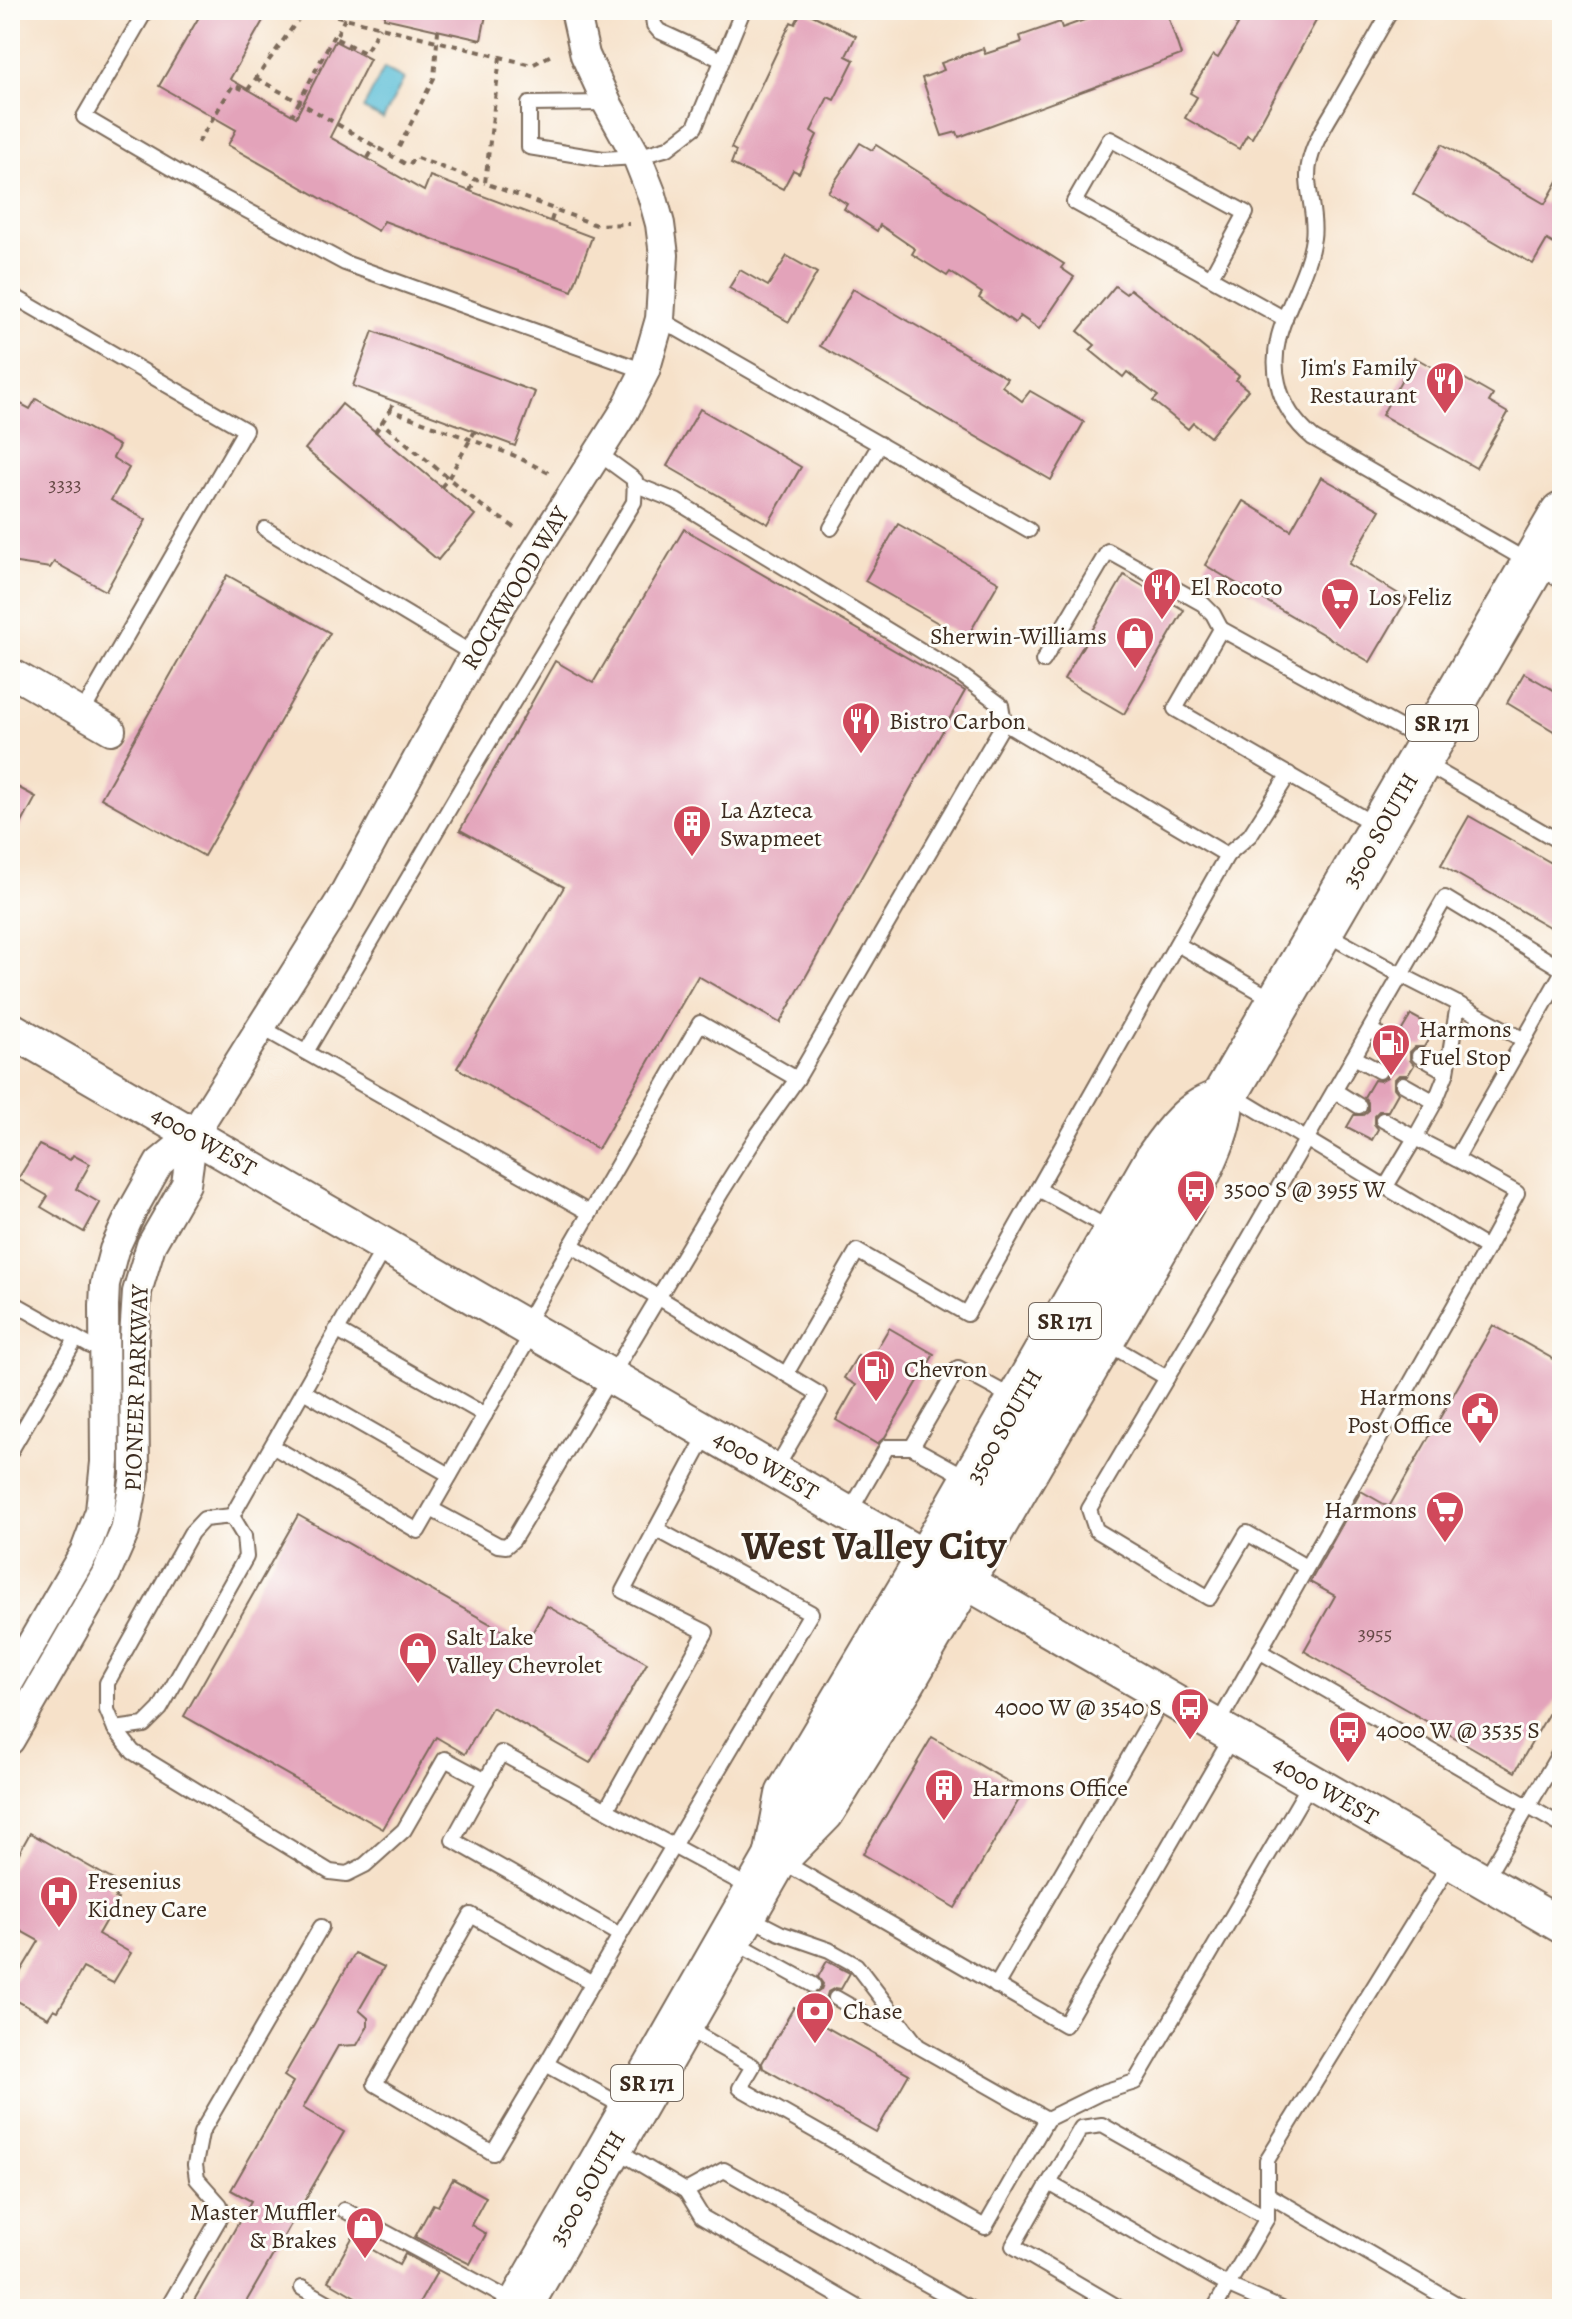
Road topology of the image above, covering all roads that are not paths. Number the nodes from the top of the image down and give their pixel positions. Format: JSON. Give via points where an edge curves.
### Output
{"nodes":[{"id":1,"x":146,"y":10,"type":"edge"},
{"id":2,"x":575,"y":10,"type":"edge"},
{"id":3,"x":652,"y":10,"type":"edge"},
{"id":4,"x":743,"y":10,"type":"edge"},
{"id":5,"x":1391,"y":10,"type":"edge"},
{"id":6,"x":722,"y":60,"type":"junction"},
{"id":7,"x":607,"y":103,"type":"junction"},
{"id":8,"x":637,"y":157,"type":"junction"},
{"id":9,"x":1211,"y":277,"type":"junction"},
{"id":10,"x":10,"y":294,"type":"edge"},
{"id":11,"x":660,"y":319,"type":"junction"},
{"id":12,"x":1285,"y":319,"type":"junction"},
{"id":13,"x":645,"y":371,"type":"junction"},
{"id":14,"x":880,"y":444,"type":"junction"},
{"id":15,"x":598,"y":453,"type":"junction"},
{"id":16,"x":634,"y":484,"type":"junction"},
{"id":17,"x":1562,"y":515,"type":"edge"},
{"id":18,"x":831,"y":528,"type":"dead end"},
{"id":19,"x":265,"y":529,"type":"dead end"},
{"id":20,"x":1029,"y":530,"type":"dead end"},
{"id":21,"x":1548,"y":572,"type":"edge"},
{"id":22,"x":1221,"y":629,"type":"junction"},
{"id":23,"x":473,"y":654,"type":"junction"},
{"id":24,"x":1043,"y":661,"type":"dead end"},
{"id":25,"x":10,"y":672,"type":"edge"},
{"id":26,"x":82,"y":713,"type":"junction"},
{"id":27,"x":1004,"y":723,"type":"junction"},
{"id":28,"x":111,"y":730,"type":"dead end"},
{"id":29,"x":1425,"y":753,"type":"junction"},
{"id":30,"x":1289,"y":774,"type":"junction"},
{"id":31,"x":1381,"y":828,"type":"junction"},
{"id":32,"x":1562,"y":843,"type":"edge"},
{"id":33,"x":1227,"y":855,"type":"junction"},
{"id":34,"x":1321,"y":931,"type":"junction"},
{"id":35,"x":1177,"y":944,"type":"junction"},
{"id":36,"x":1562,"y":971,"type":"edge"},
{"id":37,"x":1401,"y":975,"type":"junction"},
{"id":38,"x":1279,"y":1004,"type":"junction"},
{"id":39,"x":1458,"y":1004,"type":"junction"},
{"id":40,"x":259,"y":1026,"type":"junction"},
{"id":41,"x":10,"y":1029,"type":"edge"},
{"id":42,"x":1370,"y":1030,"type":"junction"},
{"id":43,"x":1524,"y":1040,"type":"junction"},
{"id":44,"x":1394,"y":1043,"type":"dead end"},
{"id":45,"x":306,"y":1052,"type":"junction"},
{"id":46,"x":1419,"y":1056,"type":"dead end"},
{"id":47,"x":1354,"y":1057,"type":"junction"},
{"id":48,"x":1379,"y":1071,"type":"dead end"},
{"id":49,"x":1447,"y":1072,"type":"junction"},
{"id":50,"x":797,"y":1079,"type":"junction"},
{"id":51,"x":1403,"y":1084,"type":"dead end"},
{"id":52,"x":1335,"y":1091,"type":"junction"},
{"id":53,"x":1224,"y":1097,"type":"junction"},
{"id":54,"x":1435,"y":1102,"type":"junction"},
{"id":55,"x":1359,"y":1106,"type":"dead end"},
{"id":56,"x":1383,"y":1120,"type":"dead end"},
{"id":57,"x":193,"y":1135,"type":"junction"},
{"id":58,"x":1415,"y":1138,"type":"junction"},
{"id":59,"x":1307,"y":1139,"type":"junction"},
{"id":60,"x":1456,"y":1159,"type":"junction"},
{"id":61,"x":1385,"y":1188,"type":"junction"},
{"id":62,"x":1038,"y":1189,"type":"junction"},
{"id":63,"x":590,"y":1213,"type":"junction"},
{"id":64,"x":1116,"y":1232,"type":"junction"},
{"id":65,"x":385,"y":1245,"type":"junction"},
{"id":66,"x":571,"y":1245,"type":"junction"},
{"id":67,"x":1487,"y":1248,"type":"junction"},
{"id":68,"x":657,"y":1298,"type":"junction"},
{"id":69,"x":10,"y":1301,"type":"edge"},
{"id":70,"x":529,"y":1328,"type":"junction"},
{"id":71,"x":336,"y":1330,"type":"junction"},
{"id":72,"x":76,"y":1339,"type":"junction"},
{"id":73,"x":1102,"y":1340,"type":"junction"},
{"id":74,"x":104,"y":1346,"type":"junction"},
{"id":75,"x":786,"y":1374,"type":"junction"},
{"id":76,"x":612,"y":1376,"type":"junction"},
{"id":77,"x":1167,"y":1378,"type":"junction"},
{"id":78,"x":303,"y":1391,"type":"junction"},
{"id":79,"x":1019,"y":1401,"type":"junction"},
{"id":80,"x":485,"y":1415,"type":"junction"},
{"id":81,"x":708,"y":1432,"type":"junction"},
{"id":82,"x":272,"y":1446,"type":"junction"},
{"id":83,"x":912,"y":1447,"type":"junction"},
{"id":84,"x":10,"y":1452,"type":"edge"},
{"id":85,"x":775,"y":1470,"type":"junction"},
{"id":86,"x":450,"y":1475,"type":"junction"},
{"id":87,"x":973,"y":1481,"type":"junction"},
{"id":88,"x":431,"y":1509,"type":"junction"},
{"id":89,"x":849,"y":1513,"type":"junction"},
{"id":90,"x":232,"y":1516,"type":"junction"},
{"id":91,"x":656,"y":1529,"type":"junction"},
{"id":92,"x":1306,"y":1567,"type":"junction"},
{"id":93,"x":946,"y":1570,"type":"junction"},
{"id":94,"x":1259,"y":1651,"type":"junction"},
{"id":95,"x":12,"y":1672,"type":"edge"},
{"id":96,"x":42,"y":1683,"type":"junction"},
{"id":97,"x":1164,"y":1697,"type":"junction"},
{"id":98,"x":115,"y":1729,"type":"junction"},
{"id":99,"x":1224,"y":1732,"type":"junction"},
{"id":100,"x":10,"y":1740,"type":"edge"},
{"id":101,"x":1562,"y":1749,"type":"edge"},
{"id":102,"x":486,"y":1781,"type":"junction"},
{"id":103,"x":1311,"y":1782,"type":"junction"},
{"id":104,"x":1529,"y":1807,"type":"junction"},
{"id":105,"x":606,"y":1810,"type":"junction"},
{"id":106,"x":1562,"y":1826,"type":"edge"},
{"id":107,"x":673,"y":1846,"type":"junction"},
{"id":108,"x":1451,"y":1862,"type":"junction"},
{"id":109,"x":1484,"y":1881,"type":"junction"},
{"id":110,"x":752,"y":1901,"type":"junction"},
{"id":111,"x":1562,"y":1926,"type":"edge"},
{"id":112,"x":321,"y":1927,"type":"dead end"},
{"id":113,"x":620,"y":1935,"type":"junction"},
{"id":114,"x":593,"y":1983,"type":"junction"},
{"id":115,"x":813,"y":1985,"type":"dead end"},
{"id":116,"x":996,"y":1986,"type":"junction"},
{"id":117,"x":836,"y":1998,"type":"dead end"},
{"id":118,"x":680,"y":2025,"type":"junction"},
{"id":119,"x":918,"y":2046,"type":"junction"},
{"id":120,"x":546,"y":2064,"type":"junction"},
{"id":121,"x":1047,"y":2119,"type":"junction"},
{"id":122,"x":621,"y":2129,"type":"junction"},
{"id":123,"x":1049,"y":2183,"type":"junction"},
{"id":124,"x":686,"y":2191,"type":"junction"},
{"id":125,"x":1267,"y":2194,"type":"junction"},
{"id":126,"x":344,"y":2210,"type":"dead end"},
{"id":127,"x":1267,"y":2218,"type":"junction"},
{"id":128,"x":1229,"y":2286,"type":"junction"},
{"id":129,"x":302,"y":2288,"type":"dead end"},
{"id":130,"x":519,"y":2307,"type":"edge"},
{"id":131,"x":167,"y":2309,"type":"edge"},
{"id":132,"x":339,"y":2309,"type":"edge"},
{"id":133,"x":861,"y":2309,"type":"edge"},
{"id":134,"x":971,"y":2309,"type":"edge"},
{"id":135,"x":1121,"y":2309,"type":"edge"},
{"id":136,"x":1214,"y":2309,"type":"edge"},
{"id":137,"x":1281,"y":2309,"type":"edge"},
{"id":138,"x":1465,"y":2309,"type":"edge"}],
"edges":[{"from":1,"to":13,"type":"lane","via":[[84,117],[345,263]]},
{"from":2,"to":7,"type":"street","name":"ROCKWOOD WAY","via":[[585,55]]},
{"from":3,"to":6,"type":"lane","via":[[659,31]]},
{"from":4,"to":6,"type":"lane"},
{"from":5,"to":12,"type":"lane","via":[[1310,159],[1313,237]]},
{"from":6,"to":8,"type":"lane","via":[[695,127],[668,148]]},
{"from":7,"to":8,"type":"street","name":"ROCKWOOD WAY"},
{"from":7,"to":8,"type":"lane","via":[[529,104],[529,147],[603,159]]},
{"from":8,"to":11,"type":"street","name":"ROCKWOOD WAY","via":[[660,224]]},
{"from":9,"to":9,"type":"lane","via":[[1074,202],[1110,139],[1246,213]]},
{"from":9,"to":12,"type":"lane"},
{"from":10,"to":26,"type":"lane","via":[[245,430]]},
{"from":11,"to":13,"type":"street","name":"ROCKWOOD WAY"},
{"from":11,"to":14,"type":"lane"},
{"from":12,"to":21,"type":"lane","via":[[1274,366],[1296,424]]},
{"from":13,"to":15,"type":"street","name":"ROCKWOOD WAY"},
{"from":14,"to":18,"type":"lane"},
{"from":14,"to":20,"type":"lane"},
{"from":15,"to":16,"type":"lane"},
{"from":15,"to":23,"type":"street","name":"ROCKWOOD WAY"},
{"from":16,"to":27,"type":"lane","via":[[676,501],[961,675],[1001,705]]},
{"from":16,"to":45,"type":"lane","via":[[634,502]]},
{"from":17,"to":21,"type":"main road","name":"3500 SOUTH","number":"SR 171"},
{"from":19,"to":23,"type":"lane"},
{"from":21,"to":29,"type":"main road","name":"3500 SOUTH","number":"SR 171"},
{"from":22,"to":24,"type":"lane","via":[[1203,604],[1108,551]]},
{"from":22,"to":29,"type":"lane"},
{"from":22,"to":30,"type":"lane","via":[[1175,709]]},
{"from":23,"to":40,"type":"street","name":"ROCKWOOD WAY","via":[[365,859]]},
{"from":25,"to":26,"type":"street"},
{"from":26,"to":28,"type":"street"},
{"from":27,"to":33,"type":"lane"},
{"from":27,"to":50,"type":"lane"},
{"from":29,"to":31,"type":"main road","name":"3500 SOUTH","number":"SR 171"},
{"from":29,"to":32,"type":"lane"},
{"from":30,"to":31,"type":"lane"},
{"from":30,"to":33,"type":"lane","via":[[1250,835]]},
{"from":31,"to":34,"type":"main road","name":"3500 SOUTH","number":"SR 171"},
{"from":33,"to":35,"type":"lane"},
{"from":34,"to":37,"type":"lane"},
{"from":34,"to":38,"type":"main road","name":"3500 SOUTH","number":"SR 171"},
{"from":35,"to":38,"type":"lane"},
{"from":35,"to":62,"type":"lane"},
{"from":36,"to":37,"type":"lane","via":[[1445,898]]},
{"from":36,"to":43,"type":"lane"},
{"from":37,"to":39,"type":"lane"},
{"from":37,"to":42,"type":"lane"},
{"from":38,"to":53,"type":"main road","name":"3500 SOUTH","number":"SR 171"},
{"from":39,"to":43,"type":"lane"},
{"from":39,"to":49,"type":"lane"},
{"from":40,"to":45,"type":"lane"},
{"from":40,"to":57,"type":"street","name":"ROCKWOOD WAY"},
{"from":41,"to":57,"type":"street","name":"4000 WEST"},
{"from":42,"to":44,"type":"lane"},
{"from":42,"to":47,"type":"lane"},
{"from":43,"to":60,"type":"lane"},
{"from":45,"to":63,"type":"lane"},
{"from":46,"to":49,"type":"lane"},
{"from":47,"to":48,"type":"lane"},
{"from":47,"to":52,"type":"lane"},
{"from":49,"to":54,"type":"lane"},
{"from":50,"to":63,"type":"lane","via":[[700,1023]]},
{"from":50,"to":68,"type":"lane"},
{"from":51,"to":54,"type":"lane"},
{"from":52,"to":55,"type":"lane"},
{"from":52,"to":59,"type":"lane"},
{"from":53,"to":59,"type":"lane"},
{"from":53,"to":64,"type":"main road","name":"3500 SOUTH","number":"SR 171","via":[[1174,1136]]},
{"from":53,"to":73,"type":"main road","name":"3500 SOUTH","number":"SR 171","via":[[1194,1182]]},
{"from":54,"to":58,"type":"lane"},
{"from":56,"to":58,"type":"lane"},
{"from":57,"to":65,"type":"street","name":"4000 WEST"},
{"from":57,"to":74,"type":"street","name":"PIONEER PARKWAY","via":[[159,1163],[124,1227],[105,1284]]},
{"from":57,"to":96,"type":"street","name":"PIONEER PARKWAY","via":[[186,1184],[151,1245],[137,1292],[135,1476],[125,1531]]},
{"from":58,"to":60,"type":"lane"},
{"from":58,"to":61,"type":"lane"},
{"from":59,"to":61,"type":"lane"},
{"from":59,"to":77,"type":"lane"},
{"from":60,"to":67,"type":"lane","via":[[1517,1193]]},
{"from":61,"to":67,"type":"lane"},
{"from":62,"to":64,"type":"lane"},
{"from":62,"to":75,"type":"lane","via":[[967,1314],[857,1251]]},
{"from":63,"to":66,"type":"lane"},
{"from":64,"to":79,"type":"main road","name":"3500 SOUTH","number":"SR 171"},
{"from":65,"to":70,"type":"street","name":"4000 WEST"},
{"from":65,"to":71,"type":"lane"},
{"from":66,"to":68,"type":"lane"},
{"from":66,"to":70,"type":"lane"},
{"from":67,"to":92,"type":"lane"},
{"from":68,"to":75,"type":"lane"},
{"from":68,"to":76,"type":"lane"},
{"from":69,"to":72,"type":"lane"},
{"from":70,"to":76,"type":"street","name":"4000 WEST"},
{"from":70,"to":80,"type":"lane"},
{"from":71,"to":78,"type":"lane"},
{"from":71,"to":80,"type":"lane"},
{"from":72,"to":74,"type":"lane"},
{"from":72,"to":84,"type":"lane"},
{"from":73,"to":77,"type":"lane"},
{"from":73,"to":93,"type":"main road","name":"3500 SOUTH","number":"SR 171"},
{"from":74,"to":95,"type":"street","name":"PIONEER PARKWAY","via":[[100,1511],[85,1551]]},
{"from":75,"to":85,"type":"lane","via":[[819,1394]]},
{"from":76,"to":81,"type":"street","name":"4000 WEST"},
{"from":76,"to":88,"type":"lane","via":[[506,1546]]},
{"from":77,"to":92,"type":"lane","via":[[1089,1509],[1096,1530],[1209,1598],[1247,1533]]},
{"from":78,"to":82,"type":"lane"},
{"from":78,"to":86,"type":"lane"},
{"from":79,"to":83,"type":"lane","via":[[958,1368]]},
{"from":79,"to":87,"type":"main road","name":"3500 SOUTH","number":"SR 171"},
{"from":80,"to":86,"type":"lane"},
{"from":81,"to":85,"type":"street","name":"4000 WEST"},
{"from":81,"to":91,"type":"lane"},
{"from":82,"to":88,"type":"lane","via":[[418,1531]]},
{"from":82,"to":90,"type":"lane"},
{"from":83,"to":87,"type":"lane"},
{"from":83,"to":89,"type":"lane","via":[[887,1447]]},
{"from":85,"to":89,"type":"street","name":"4000 WEST"},
{"from":86,"to":88,"type":"lane"},
{"from":87,"to":93,"type":"main road","name":"3500 SOUTH","number":"SR 171"},
{"from":89,"to":93,"type":"street","name":"4000 WEST"},
{"from":90,"to":98,"type":"lane","via":[[204,1519],[191,1533],[107,1683],[107,1710]]},
{"from":90,"to":98,"type":"lane","via":[[244,1536],[246,1557],[160,1709],[144,1725]]},
{"from":91,"to":105,"type":"lane","via":[[623,1591],[706,1632]]},
{"from":91,"to":107,"type":"lane","via":[[811,1613]]},
{"from":92,"to":94,"type":"lane"},
{"from":93,"to":97,"type":"street","name":"4000 WEST"},
{"from":93,"to":110,"type":"main road","name":"3500 SOUTH","number":"SR 171","via":[[822,1811]]},
{"from":94,"to":99,"type":"lane"},
{"from":94,"to":104,"type":"lane"},
{"from":95,"to":96,"type":"lane"},
{"from":96,"to":100,"type":"street","name":"PIONEER PARKWAY"},
{"from":97,"to":99,"type":"street","name":"4000 WEST"},
{"from":97,"to":116,"type":"lane"},
{"from":98,"to":102,"type":"lane","via":[[133,1752],[330,1872],[347,1874],[365,1865],[404,1830],[445,1759]]},
{"from":99,"to":103,"type":"street","name":"4000 WEST"},
{"from":99,"to":116,"type":"lane","via":[[1065,2025]]},
{"from":101,"to":104,"type":"lane"},
{"from":102,"to":105,"type":"lane","via":[[501,1753]]},
{"from":102,"to":113,"type":"lane","via":[[453,1840]]},
{"from":103,"to":108,"type":"street","name":"4000 WEST"},
{"from":103,"to":121,"type":"lane","via":[[1135,2082]]},
{"from":104,"to":106,"type":"lane"},
{"from":104,"to":109,"type":"lane"},
{"from":105,"to":107,"type":"lane"},
{"from":107,"to":110,"type":"lane"},
{"from":107,"to":113,"type":"lane"},
{"from":108,"to":109,"type":"street","name":"4000 WEST"},
{"from":108,"to":125,"type":"lane","via":[[1267,2160]]},
{"from":109,"to":111,"type":"street","name":"4000 WEST"},
{"from":110,"to":115,"type":"lane"},
{"from":110,"to":116,"type":"lane"},
{"from":110,"to":118,"type":"main road","name":"3500 SOUTH","number":"SR 171"},
{"from":110,"to":119,"type":"lane","via":[[780,1933],[856,1965]]},
{"from":112,"to":131,"type":"lane","via":[[201,2133],[197,2179],[220,2205],[219,2219]]},
{"from":113,"to":114,"type":"lane"},
{"from":114,"to":120,"type":"lane"},
{"from":114,"to":120,"type":"lane","via":[[471,1915],[375,2084],[493,2153]]},
{"from":117,"to":119,"type":"lane"},
{"from":118,"to":121,"type":"lane","via":[[753,2066],[740,2088],[985,2227]]},
{"from":118,"to":122,"type":"main road","name":"3500 SOUTH","number":"SR 171"},
{"from":119,"to":121,"type":"lane"},
{"from":120,"to":122,"type":"lane"},
{"from":122,"to":124,"type":"lane"},
{"from":122,"to":130,"type":"main road","name":"3500 SOUTH","number":"SR 171"},
{"from":123,"to":127,"type":"lane","via":[[1081,2128],[1102,2125]]},
{"from":123,"to":128,"type":"lane"},
{"from":123,"to":135,"type":"lane","via":[[1013,2246]]},
{"from":124,"to":133,"type":"lane","via":[[702,2217]]},
{"from":124,"to":134,"type":"lane","via":[[724,2170]]},
{"from":125,"to":127,"type":"lane"},
{"from":125,"to":138,"type":"lane"},
{"from":126,"to":130,"type":"lane"},
{"from":127,"to":128,"type":"lane"},
{"from":128,"to":136,"type":"lane"},
{"from":128,"to":137,"type":"lane"},
{"from":129,"to":132,"type":"lane"}]}
